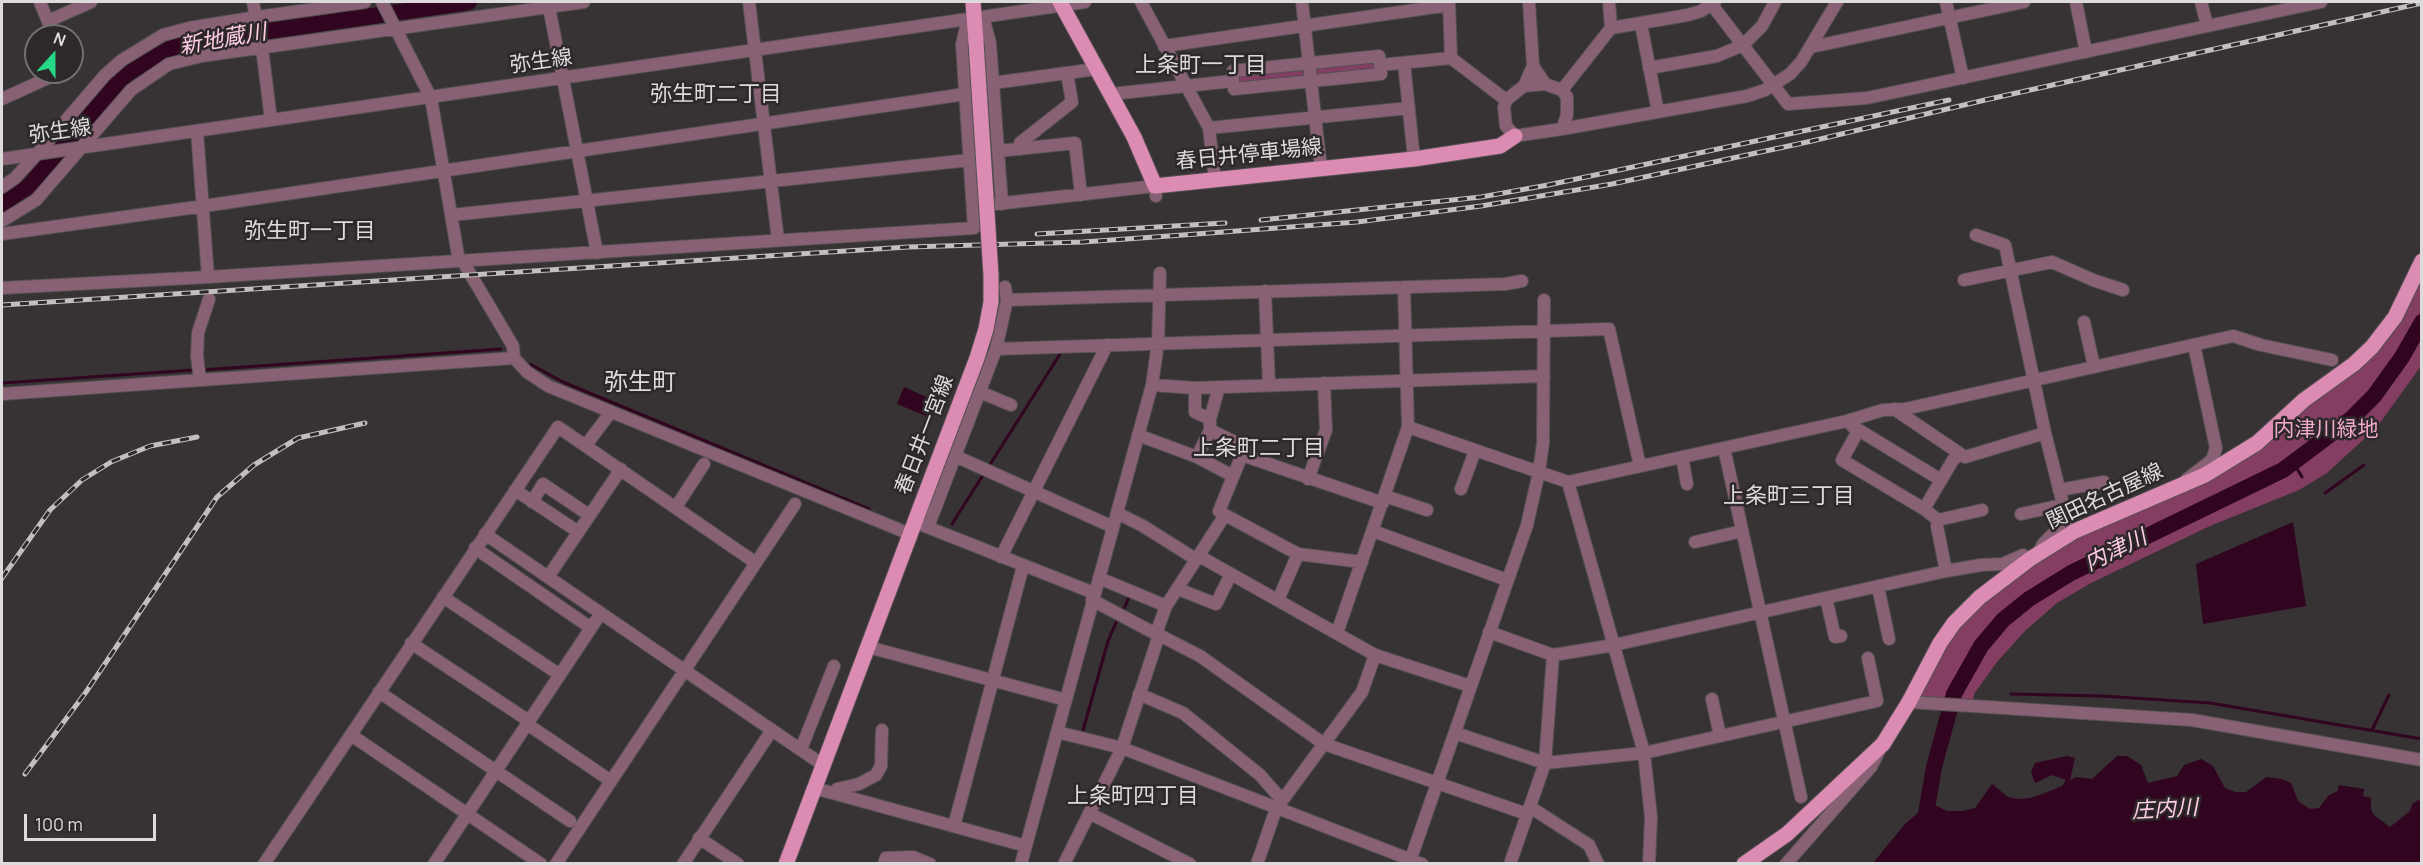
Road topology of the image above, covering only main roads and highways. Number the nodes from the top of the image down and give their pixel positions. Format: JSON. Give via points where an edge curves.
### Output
{"nodes":[{"id":1,"x":973,"y":2,"type":"edge"},
{"id":2,"x":1061,"y":3,"type":"edge"},
{"id":3,"x":1515,"y":136,"type":"road end"},
{"id":4,"x":2421,"y":261,"type":"edge"},
{"id":5,"x":786,"y":864,"type":"edge"},
{"id":6,"x":1744,"y":864,"type":"edge"}],
"edges":[{"from":1,"to":5,"type":"main road","name":"春日井一宮線","bridge":true,"via":[[991,275],[986,328],[922,503],[917,528]]},
{"from":2,"to":3,"type":"main road","name":"春日井停車場線","via":[[1149,169],[1156,191],[1215,180],[1500,146]]},
{"from":4,"to":6,"type":"main road","name":"関田名古屋線","via":[[2395,317],[2363,356],[2249,448],[2226,464],[2098,520],[2034,556],[1987,591],[1954,623],[1940,643],[1883,744],[1787,834]]}]}
